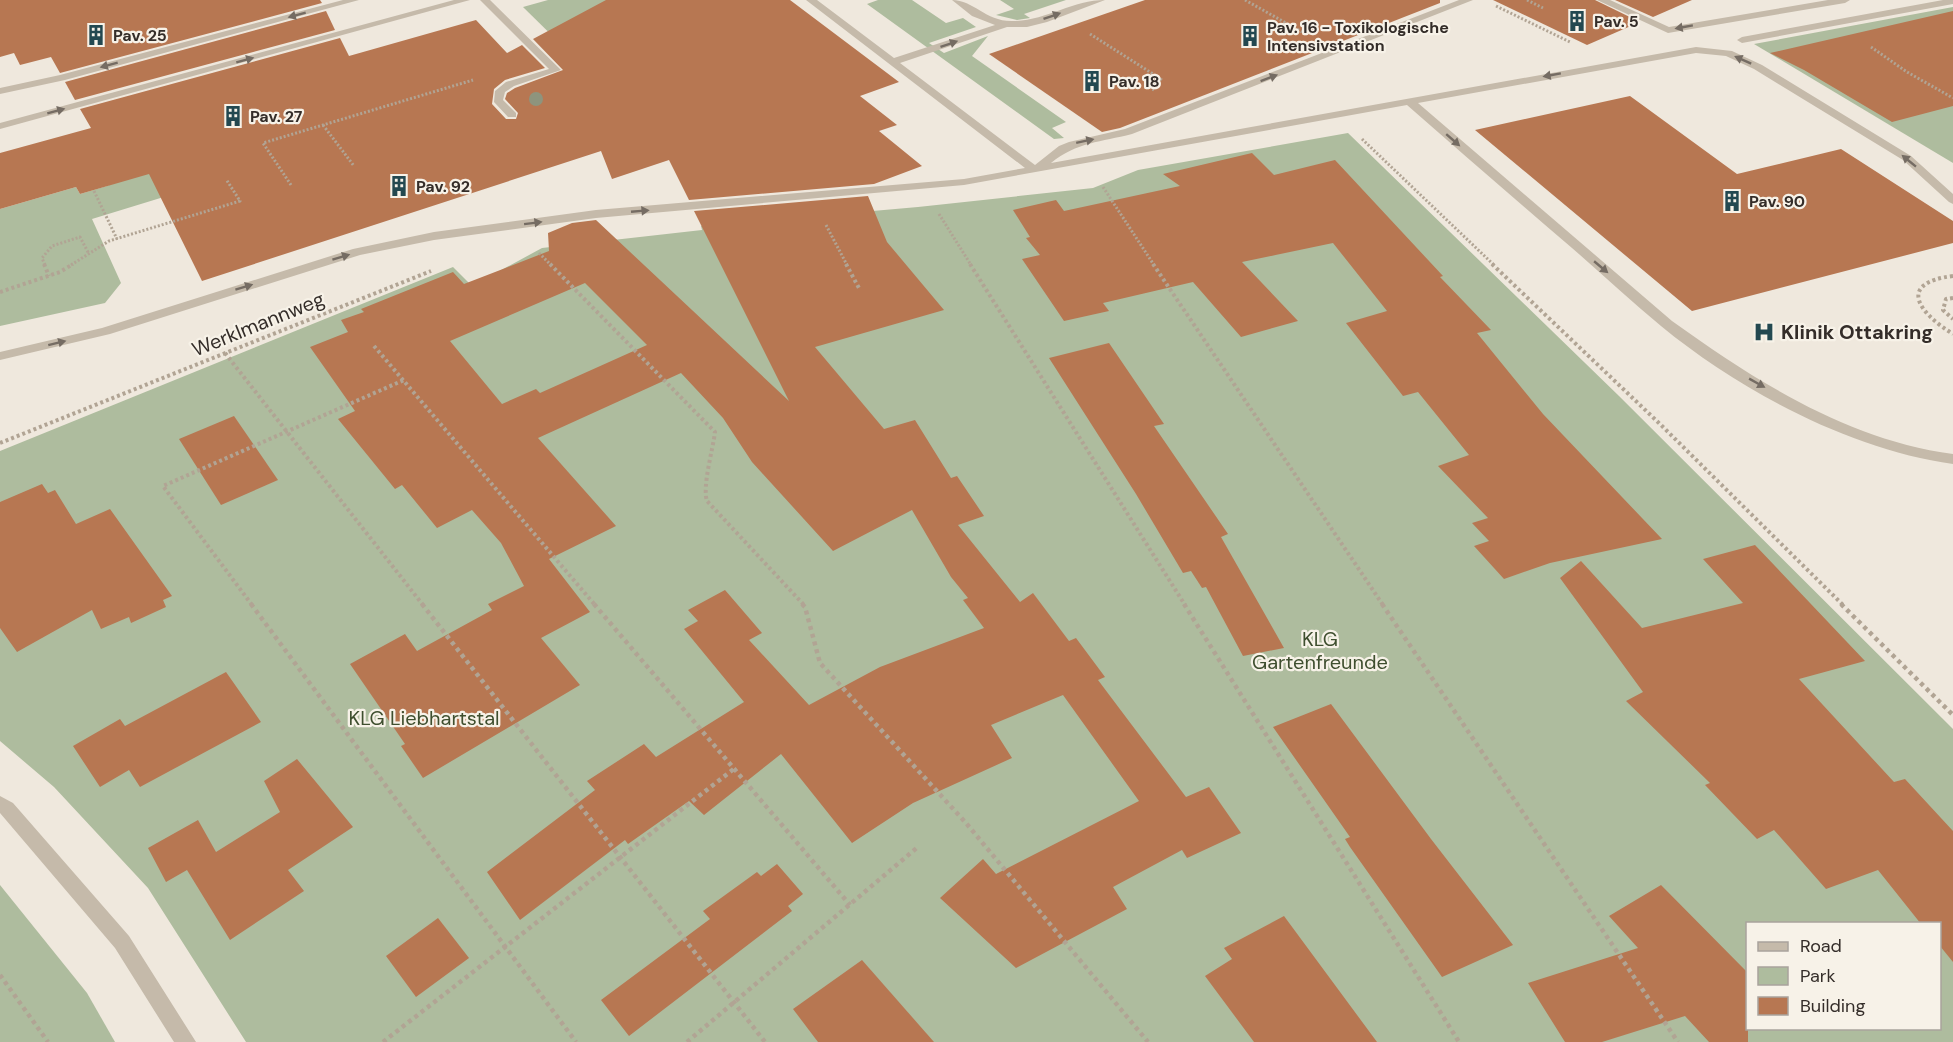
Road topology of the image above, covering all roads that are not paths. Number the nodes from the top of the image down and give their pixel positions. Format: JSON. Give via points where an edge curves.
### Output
{"nodes":[{"id":1,"x":354,"y":0,"type":"edge"},
{"id":2,"x":465,"y":0,"type":"edge"},
{"id":3,"x":485,"y":0,"type":"edge"},
{"id":4,"x":811,"y":0,"type":"edge"},
{"id":5,"x":957,"y":0,"type":"edge"},
{"id":6,"x":1100,"y":0,"type":"edge"},
{"id":7,"x":1468,"y":0,"type":"edge"},
{"id":8,"x":1602,"y":0,"type":"edge"},
{"id":9,"x":1845,"y":0,"type":"edge"},
{"id":10,"x":1953,"y":1,"type":"edge"},
{"id":11,"x":1004,"y":25,"type":"junction"},
{"id":12,"x":1742,"y":40,"type":"dead end"},
{"id":13,"x":893,"y":62,"type":"junction"},
{"id":14,"x":3,"y":90,"type":"edge"},
{"id":15,"x":1409,"y":101,"type":"junction"},
{"id":16,"x":512,"y":115,"type":"dead end"},
{"id":17,"x":0,"y":126,"type":"edge"},
{"id":18,"x":1035,"y":170,"type":"junction"},
{"id":19,"x":1953,"y":200,"type":"edge"},
{"id":20,"x":0,"y":356,"type":"edge"},
{"id":21,"x":1952,"y":460,"type":"edge"},
{"id":22,"x":0,"y":804,"type":"edge"},
{"id":23,"x":186,"y":1042,"type":"edge"}],
"edges":[{"from":1,"to":14,"type":"street","one_way":true,"via":[[62,78]]},
{"from":17,"to":2,"type":"street","one_way":true},
{"from":3,"to":16,"type":"street","via":[[556,70],[510,84],[500,91],[498,100]]},
{"from":4,"to":13,"type":"street"},
{"from":5,"to":11,"type":"street","via":[[969,11]]},
{"from":11,"to":6,"type":"street","one_way":true,"via":[[1024,26]]},
{"from":18,"to":7,"type":"street","one_way":true,"via":[[1073,144],[1128,132]]},
{"from":9,"to":8,"type":"street","one_way":true,"via":[[1668,30]]},
{"from":10,"to":12,"type":"street"},
{"from":13,"to":11,"type":"street","one_way":true},
{"from":13,"to":18,"type":"street"},
{"from":15,"to":18,"type":"street"},
{"from":19,"to":15,"type":"street","one_way":true,"via":[[1907,158],[1744,59],[1711,50],[1614,63]]},
{"from":15,"to":21,"type":"street","one_way":true,"via":[[1701,349],[1804,410],[1864,438],[1905,453]]},
{"from":20,"to":18,"type":"street","one_way":true,"via":[[105,331],[357,252],[423,238],[596,214],[964,182]]},
{"from":22,"to":23,"type":"street","via":[[122,942]]}]}
